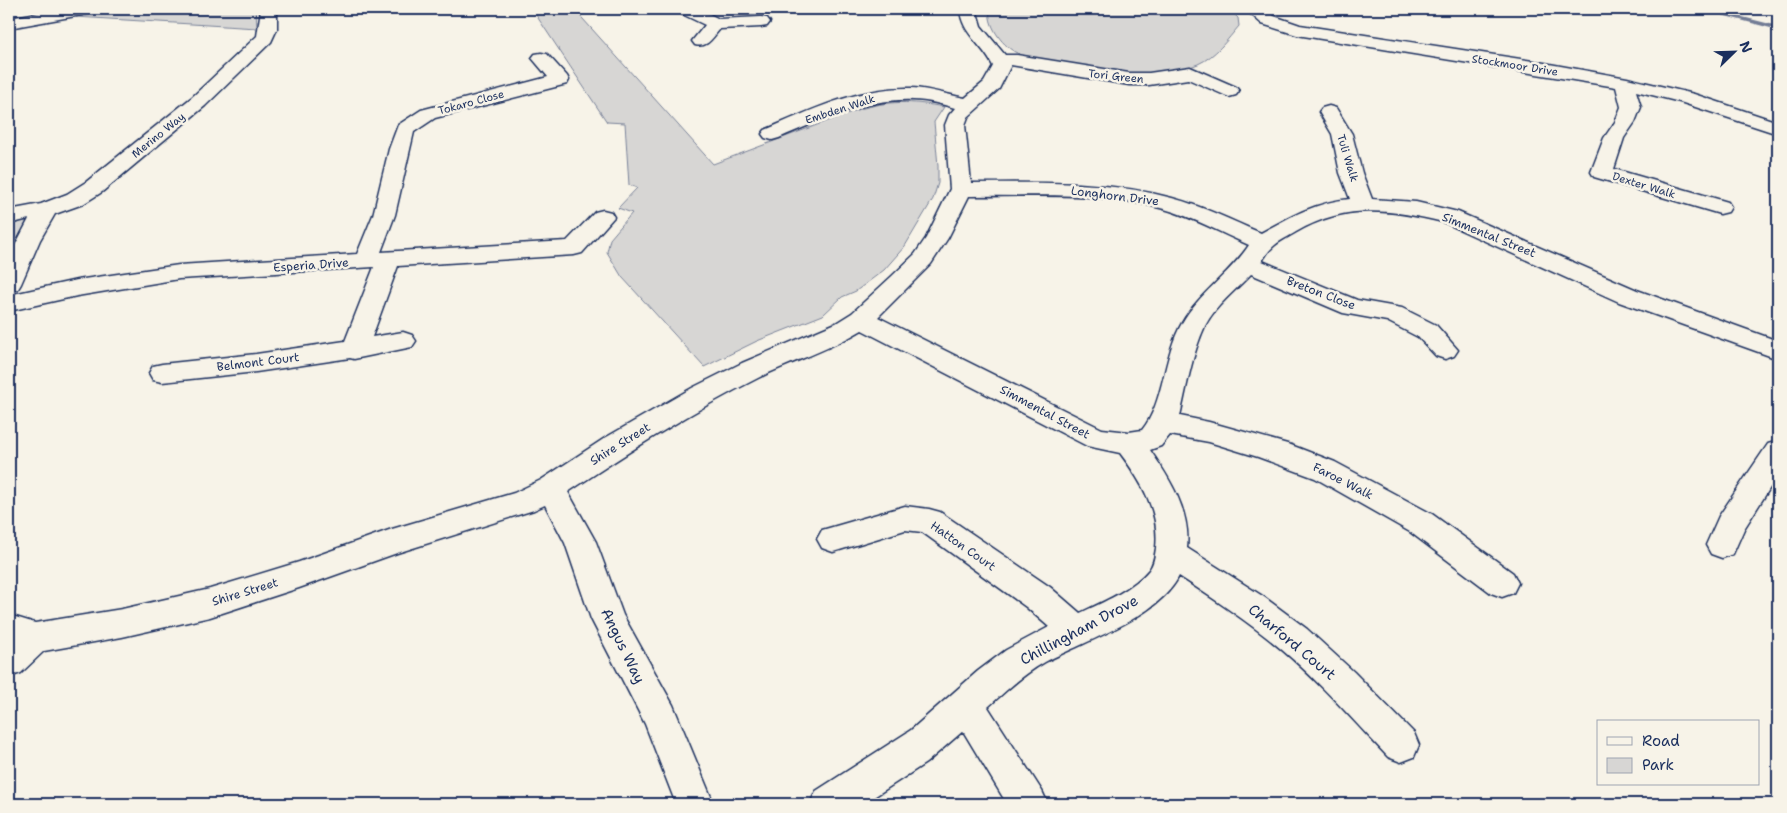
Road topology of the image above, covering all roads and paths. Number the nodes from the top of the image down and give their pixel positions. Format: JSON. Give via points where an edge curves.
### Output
{"nodes":[{"id":1,"x":87,"y":9,"type":"edge"},
{"id":2,"x":269,"y":9,"type":"edge"},
{"id":3,"x":686,"y":9,"type":"edge"},
{"id":4,"x":968,"y":9,"type":"edge"},
{"id":5,"x":1253,"y":9,"type":"edge"},
{"id":6,"x":760,"y":22,"type":"dead end"},
{"id":7,"x":9,"y":23,"type":"edge"},
{"id":8,"x":715,"y":24,"type":"junction"},
{"id":9,"x":701,"y":41,"type":"dead end"},
{"id":10,"x":541,"y":58,"type":"dead end"},
{"id":11,"x":1000,"y":60,"type":"junction"},
{"id":12,"x":1625,"y":84,"type":"junction"},
{"id":13,"x":1229,"y":91,"type":"dead end"},
{"id":14,"x":969,"y":105,"type":"junction"},
{"id":15,"x":1330,"y":112,"type":"dead end"},
{"id":16,"x":1778,"y":128,"type":"edge"},
{"id":17,"x":772,"y":134,"type":"dead end"},
{"id":18,"x":961,"y":189,"type":"junction"},
{"id":19,"x":1363,"y":204,"type":"junction"},
{"id":20,"x":1720,"y":207,"type":"dead end"},
{"id":21,"x":47,"y":209,"type":"junction"},
{"id":22,"x":9,"y":217,"type":"edge"},
{"id":23,"x":603,"y":217,"type":"dead end"},
{"id":24,"x":1262,"y":242,"type":"junction"},
{"id":25,"x":378,"y":260,"type":"junction"},
{"id":26,"x":1248,"y":264,"type":"junction"},
{"id":27,"x":9,"y":284,"type":"edge"},
{"id":28,"x":9,"y":303,"type":"edge"},
{"id":29,"x":861,"y":319,"type":"junction"},
{"id":30,"x":402,"y":341,"type":"dead end"},
{"id":31,"x":354,"y":350,"type":"junction"},
{"id":32,"x":1445,"y":350,"type":"dead end"},
{"id":33,"x":1778,"y":350,"type":"edge"},
{"id":34,"x":162,"y":373,"type":"dead end"},
{"id":35,"x":1164,"y":423,"type":"junction"},
{"id":36,"x":1129,"y":443,"type":"junction"},
{"id":37,"x":1778,"y":452,"type":"edge"},
{"id":38,"x":551,"y":488,"type":"junction"},
{"id":39,"x":833,"y":539,"type":"dead end"},
{"id":40,"x":1722,"y":545,"type":"dead end"},
{"id":41,"x":1170,"y":554,"type":"junction"},
{"id":42,"x":1502,"y":582,"type":"dead end"},
{"id":43,"x":1076,"y":630,"type":"junction"},
{"id":44,"x":22,"y":634,"type":"edge"},
{"id":45,"x":9,"y":662,"type":"edge"},
{"id":46,"x":967,"y":704,"type":"junction"},
{"id":47,"x":1401,"y":745,"type":"dead end"},
{"id":48,"x":695,"y":804,"type":"edge"},
{"id":49,"x":829,"y":804,"type":"edge"},
{"id":50,"x":1029,"y":804,"type":"edge"}],
"edges":[{"from":1,"to":7,"type":"street"},
{"from":2,"to":21,"type":"street","name":"Merino Way","via":[[265,38],[198,102],[94,187],[75,199]]},
{"from":3,"to":8,"type":"street"},
{"from":4,"to":11,"type":"street","via":[[972,28]]},
{"from":5,"to":12,"type":"street","name":"Stockmoor Drive","via":[[1268,20],[1297,30]]},
{"from":6,"to":8,"type":"street"},
{"from":8,"to":9,"type":"street"},
{"from":10,"to":25,"type":"street","name":"Tokaro Close","via":[[560,80],[428,114],[405,129],[384,215]]},
{"from":11,"to":13,"type":"street","name":"Tori Green","via":[[1122,78],[1149,79],[1190,73]]},
{"from":11,"to":14,"type":"street","via":[[999,76]]},
{"from":12,"to":16,"type":"street","name":"Stockmoor Drive","via":[[1700,102]]},
{"from":12,"to":20,"type":"street","name":"Dexter Walk","via":[[1630,107],[1602,172]]},
{"from":14,"to":17,"type":"street","name":"Embden Walk","via":[[923,95],[897,94],[844,106]]},
{"from":14,"to":18,"type":"street","via":[[955,125]]},
{"from":15,"to":19,"type":"street","name":"Tuli Walk","via":[[1342,134],[1351,173]]},
{"from":18,"to":24,"type":"street","name":"Longhorn Drive","via":[[1087,190],[1123,195],[1168,203]]},
{"from":18,"to":29,"type":"street","name":"Shire Street","via":[[923,259]]},
{"from":19,"to":24,"type":"street","name":"Simmental Street","via":[[1334,207],[1305,218]]},
{"from":19,"to":33,"type":"street","name":"Simmental Street","via":[[1416,209],[1450,217],[1628,296]]},
{"from":21,"to":22,"type":"street","name":"Merino Way"},
{"from":21,"to":27,"type":"street","via":[[28,240]]},
{"from":23,"to":25,"type":"street","name":"Esperia Drive","via":[[574,248]]},
{"from":24,"to":26,"type":"street","name":"Simmental Street"},
{"from":25,"to":28,"type":"street","name":"Esperia Drive","via":[[179,272],[76,288]]},
{"from":25,"to":31,"type":"street"},
{"from":26,"to":32,"type":"street","name":"Breton Close","via":[[1352,307],[1393,314],[1427,331]]},
{"from":26,"to":35,"type":"street","name":"Simmental Street","via":[[1206,304],[1193,325]]},
{"from":29,"to":36,"type":"street","name":"Simmental Street","via":[[1097,439]]},
{"from":29,"to":38,"type":"street","name":"Shire Street","via":[[702,395]]},
{"from":30,"to":31,"type":"street","name":"Belmont Court"},
{"from":31,"to":34,"type":"street","name":"Belmont Court"},
{"from":35,"to":36,"type":"street","name":"Simmental Street","via":[[1151,439]]},
{"from":35,"to":42,"type":"street","name":"Faroe Walk","via":[[1258,446],[1325,470],[1421,523]]},
{"from":36,"to":41,"type":"street","name":"Chillingham Drove","via":[[1147,465],[1166,500],[1172,532]]},
{"from":37,"to":40,"type":"street","via":[[1734,519]]},
{"from":38,"to":44,"type":"street","name":"Shire Street","via":[[523,502],[210,603],[122,623]]},
{"from":38,"to":48,"type":"street","name":"Angus Way","via":[[580,542],[608,619],[660,717]]},
{"from":39,"to":43,"type":"street","name":"Hatton Court","via":[[905,518],[929,520],[1038,597]]},
{"from":41,"to":43,"type":"street","name":"Chillingham Drove","via":[[1164,576],[1141,597]]},
{"from":41,"to":47,"type":"street","name":"Charford Court","via":[[1279,627],[1340,682]]},
{"from":43,"to":46,"type":"street","name":"Chillingham Drove","via":[[1029,654]]},
{"from":44,"to":45,"type":"street"},
{"from":46,"to":49,"type":"street","name":"Chillingham Drove","via":[[924,742]]},
{"from":46,"to":50,"type":"street"}]}
